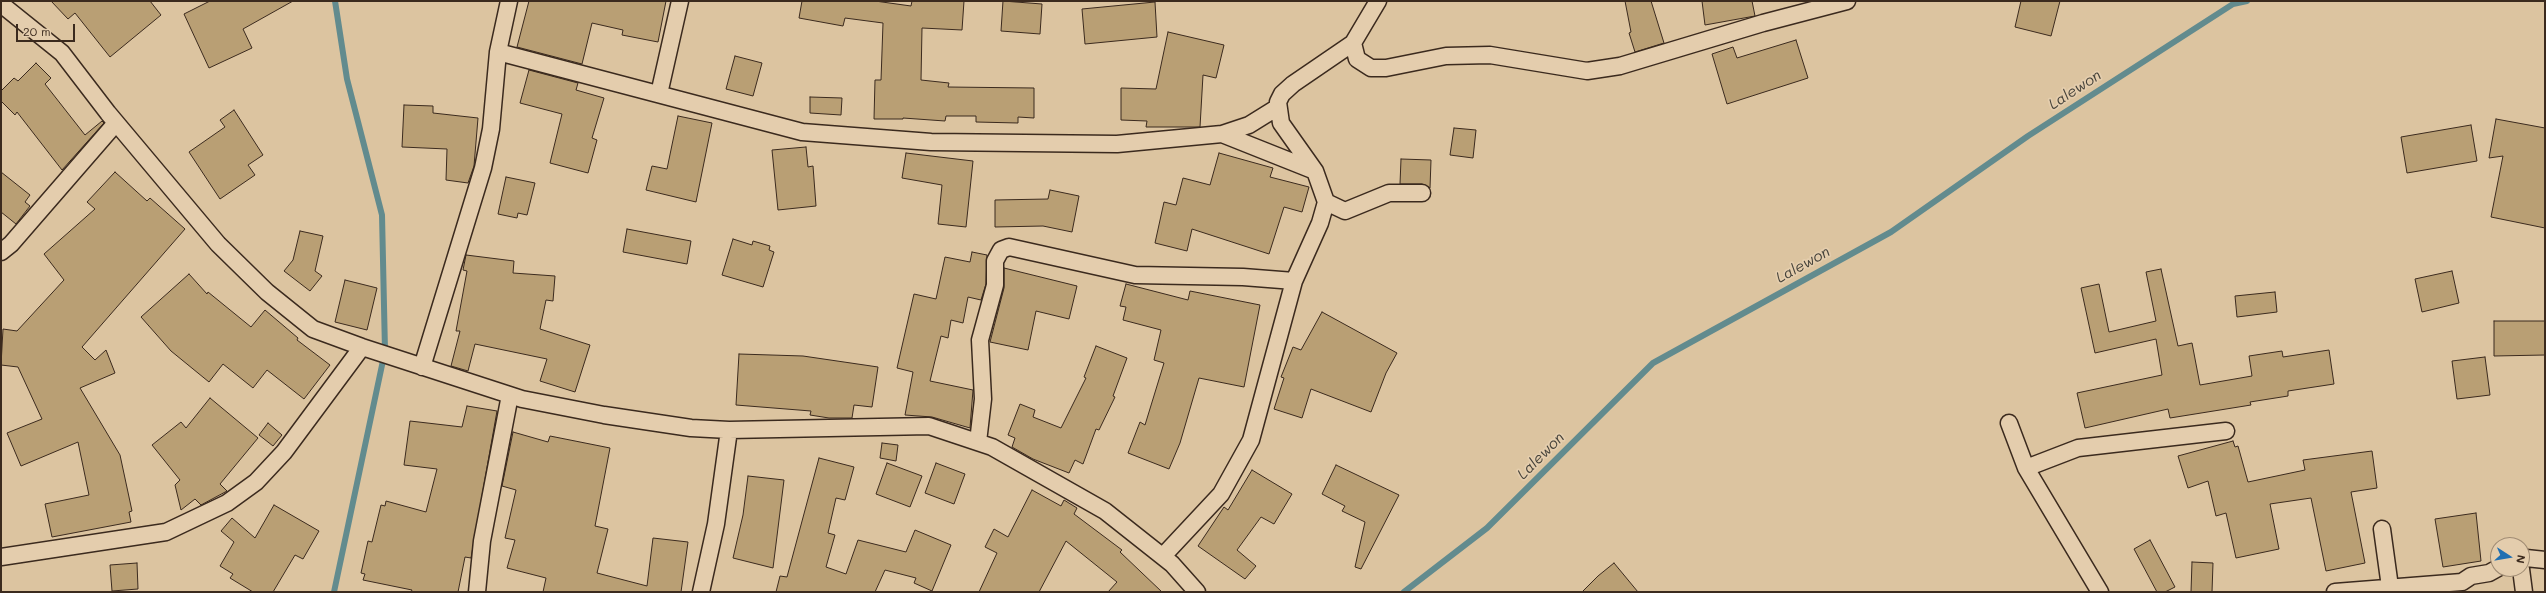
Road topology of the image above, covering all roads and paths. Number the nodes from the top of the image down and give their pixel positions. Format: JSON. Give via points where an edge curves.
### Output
{"nodes":[{"id":1,"x":509,"y":1,"type":"edge"},
{"id":2,"x":680,"y":1,"type":"edge"},
{"id":3,"x":1378,"y":1,"type":"edge"},
{"id":4,"x":1847,"y":1,"type":"edge"},
{"id":5,"x":1,"y":4,"type":"edge"},
{"id":6,"x":1353,"y":43,"type":"junction"},
{"id":7,"x":498,"y":52,"type":"junction"},
{"id":8,"x":659,"y":94,"type":"junction"},
{"id":9,"x":1278,"y":107,"type":"junction"},
{"id":10,"x":116,"y":123,"type":"junction"},
{"id":11,"x":1222,"y":134,"type":"junction"},
{"id":12,"x":1315,"y":171,"type":"junction"},
{"id":13,"x":1422,"y":193,"type":"dead end"},
{"id":14,"x":1326,"y":202,"type":"junction"},
{"id":15,"x":1,"y":252,"type":"edge"},
{"id":16,"x":1294,"y":281,"type":"junction"},
{"id":17,"x":362,"y":347,"type":"junction"},
{"id":18,"x":422,"y":367,"type":"junction"},
{"id":19,"x":510,"y":396,"type":"junction"},
{"id":20,"x":2009,"y":423,"type":"dead end"},
{"id":21,"x":728,"y":430,"type":"junction"},
{"id":22,"x":2226,"y":431,"type":"dead end"},
{"id":23,"x":978,"y":442,"type":"junction"},
{"id":24,"x":2026,"y":468,"type":"junction"},
{"id":25,"x":2382,"y":529,"type":"dead end"},
{"id":26,"x":1163,"y":556,"type":"junction"},
{"id":27,"x":1,"y":557,"type":"edge"},
{"id":28,"x":2530,"y":560,"type":"edge"},
{"id":29,"x":2545,"y":560,"type":"edge"},
{"id":30,"x":2490,"y":572,"type":"edge"},
{"id":31,"x":2522,"y":577,"type":"edge"},
{"id":32,"x":2390,"y":587,"type":"junction"},
{"id":33,"x":478,"y":592,"type":"edge"},
{"id":34,"x":701,"y":592,"type":"edge"},
{"id":35,"x":1197,"y":592,"type":"edge"},
{"id":36,"x":2100,"y":592,"type":"edge"},
{"id":37,"x":2335,"y":592,"type":"edge"},
{"id":38,"x":2524,"y":592,"type":"edge"}],
"edges":[{"from":1,"to":7,"type":"street"},
{"from":2,"to":8,"type":"street"},
{"from":3,"to":6,"type":"street"},
{"from":4,"to":6,"type":"street","via":[[1620,66],[1586,71],[1490,55],[1446,56],[1386,68],[1371,68],[1357,59]]},
{"from":5,"to":10,"type":"street","via":[[62,53]]},
{"from":6,"to":9,"type":"street","via":[[1293,84],[1282,94]]},
{"from":7,"to":8,"type":"street"},
{"from":7,"to":18,"type":"street","via":[[491,129],[483,168]]},
{"from":8,"to":11,"type":"street","via":[[802,132],[930,142],[1117,144]]},
{"from":9,"to":11,"type":"street","via":[[1249,124]]},
{"from":9,"to":12,"type":"street","via":[[1281,123]]},
{"from":10,"to":15,"type":"street","via":[[11,244]]},
{"from":10,"to":17,"type":"street","via":[[218,244],[267,292],[313,329]]},
{"from":11,"to":12,"type":"street"},
{"from":12,"to":14,"type":"street"},
{"from":13,"to":14,"type":"street","via":[[1389,193],[1345,210]]},
{"from":14,"to":16,"type":"street","via":[[1320,223]]},
{"from":16,"to":23,"type":"street","via":[[1243,277],[1135,275],[1009,247],[1001,250],[995,261],[995,285],[980,340],[983,399]]},
{"from":16,"to":26,"type":"street","via":[[1251,440],[1221,494]]},
{"from":17,"to":18,"type":"street"},
{"from":17,"to":27,"type":"street","via":[[284,452],[256,482],[227,504],[166,532]]},
{"from":18,"to":19,"type":"street"},
{"from":19,"to":21,"type":"street","via":[[604,416],[690,428]]},
{"from":19,"to":33,"type":"street","via":[[482,541]]},
{"from":20,"to":24,"type":"street"},
{"from":21,"to":23,"type":"street","via":[[929,426]]},
{"from":21,"to":34,"type":"street","via":[[716,524]]},
{"from":22,"to":24,"type":"street","via":[[2078,448]]},
{"from":23,"to":26,"type":"street","via":[[992,447],[1105,511]]},
{"from":24,"to":36,"type":"street"},
{"from":25,"to":32,"type":"street"},
{"from":26,"to":35,"type":"street"},
{"from":28,"to":29,"type":"street"},
{"from":30,"to":32,"type":"street","via":[[2471,576],[2462,582]]},
{"from":31,"to":38,"type":"street"},
{"from":32,"to":37,"type":"street"}]}
